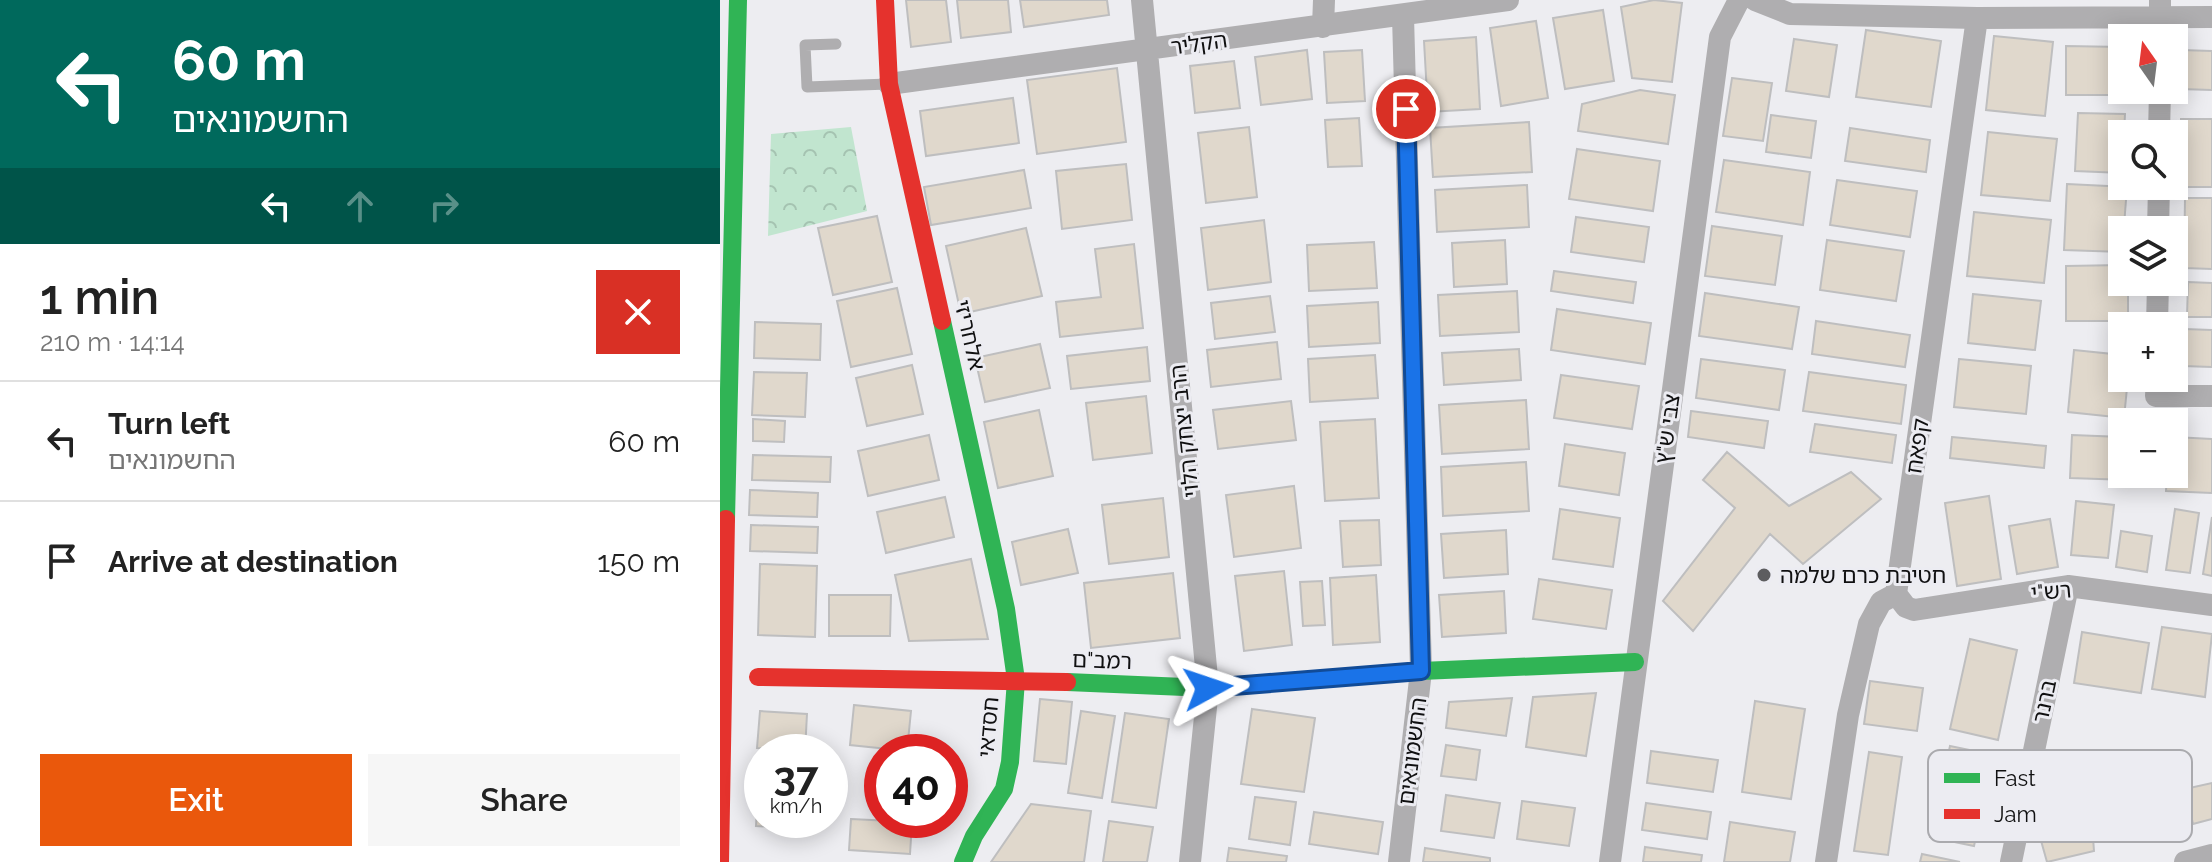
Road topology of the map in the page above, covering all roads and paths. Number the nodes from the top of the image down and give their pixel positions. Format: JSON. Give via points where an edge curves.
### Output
{"nodes":[{"id":1,"x":885,"y":0,"type":"edge"},
{"id":2,"x":1142,"y":0,"type":"edge"},
{"id":3,"x":1324,"y":0,"type":"edge"},
{"id":4,"x":1739,"y":0,"type":"edge"},
{"id":5,"x":1755,"y":0,"type":"edge"},
{"id":6,"x":1498,"y":1,"type":"edge"},
{"id":7,"x":732,"y":3,"type":"edge"},
{"id":8,"x":1403,"y":16,"type":"junction"},
{"id":9,"x":2212,"y":17,"type":"edge"},
{"id":10,"x":1977,"y":18,"type":"junction"},
{"id":11,"x":2160,"y":19,"type":"edge"},
{"id":12,"x":1323,"y":27,"type":"junction"},
{"id":13,"x":836,"y":44,"type":"dead end"},
{"id":14,"x":1147,"y":50,"type":"junction"},
{"id":15,"x":889,"y":84,"type":"junction"},
{"id":16,"x":720,"y":146,"type":"edge"},
{"id":17,"x":734,"y":230,"type":"junction"},
{"id":18,"x":2156,"y":392,"type":"edge"},
{"id":19,"x":2212,"y":396,"type":"edge"},
{"id":20,"x":2068,"y":586,"type":"junction"},
{"id":21,"x":1896,"y":594,"type":"junction"},
{"id":22,"x":2212,"y":605,"type":"edge"},
{"id":23,"x":1635,"y":662,"type":"junction"},
{"id":24,"x":1421,"y":671,"type":"junction"},
{"id":25,"x":758,"y":677,"type":"dead end"},
{"id":26,"x":1016,"y":680,"type":"junction"},
{"id":27,"x":1208,"y":688,"type":"junction"},
{"id":28,"x":2034,"y":750,"type":"edge"},
{"id":29,"x":2015,"y":842,"type":"edge"},
{"id":30,"x":2212,"y":855,"type":"edge"},
{"id":31,"x":720,"y":862,"type":"edge"},
{"id":32,"x":963,"y":862,"type":"edge"},
{"id":33,"x":1190,"y":862,"type":"edge"},
{"id":34,"x":1399,"y":862,"type":"edge"},
{"id":35,"x":1610,"y":862,"type":"edge"},
{"id":36,"x":1826,"y":862,"type":"edge"},
{"id":37,"x":2011,"y":862,"type":"edge"},
{"id":38,"x":2185,"y":862,"type":"edge"}],
"edges":[{"from":1,"to":15,"type":"street","name":"אלחריזי"},
{"from":2,"to":14,"type":"street","name":"הרב יצחק הלוי"},
{"from":3,"to":12,"type":"street"},
{"from":4,"to":23,"type":"street","name":"צבי ש\"ץ","via":[[1720,37]]},
{"from":5,"to":10,"type":"street","via":[[1790,14]]},
{"from":6,"to":8,"type":"street","name":"הקליר"},
{"from":7,"to":17,"type":"street"},
{"from":8,"to":12,"type":"street","name":"הקליר"},
{"from":8,"to":24,"type":"street","name":"החשמונאים"},
{"from":9,"to":11,"type":"street"},
{"from":10,"to":11,"type":"street"},
{"from":10,"to":21,"type":"street","name":"קפאח"},
{"from":12,"to":14,"type":"street","name":"הקליר"},
{"from":13,"to":15,"type":"lane","via":[[805,45],[807,87]]},
{"from":14,"to":15,"type":"street","name":"הקליר"},
{"from":14,"to":27,"type":"street","name":"הרב יצחק הלוי"},
{"from":15,"to":26,"type":"street","name":"אלחריזי","via":[[1006,609]]},
{"from":16,"to":17,"type":"street"},
{"from":17,"to":31,"type":"street"},
{"from":18,"to":19,"type":"street","via":[[2156,396]]},
{"from":20,"to":21,"type":"street","name":"רש\"י","via":[[1914,610]]},
{"from":20,"to":22,"type":"street","name":"רש\"י"},
{"from":20,"to":28,"type":"street","name":"ברנר"},
{"from":21,"to":36,"type":"street","via":[[1881,602],[1869,624],[1848,715]]},
{"from":23,"to":24,"type":"street","name":"רמב\"ם"},
{"from":23,"to":35,"type":"street","name":"צבי ש\"ץ"},
{"from":24,"to":27,"type":"street","name":"רמב\"ם"},
{"from":24,"to":34,"type":"street","name":"החשמונאים"},
{"from":25,"to":26,"type":"street","name":"רמב\"ם"},
{"from":26,"to":27,"type":"street","name":"רמב\"ם"},
{"from":26,"to":32,"type":"street","name":"חסדאי","via":[[1004,789]]},
{"from":27,"to":33,"type":"street","name":"הרב יצחק הלוי"},
{"from":29,"to":37,"type":"street","name":"ברנר"},
{"from":30,"to":38,"type":"street"}]}
